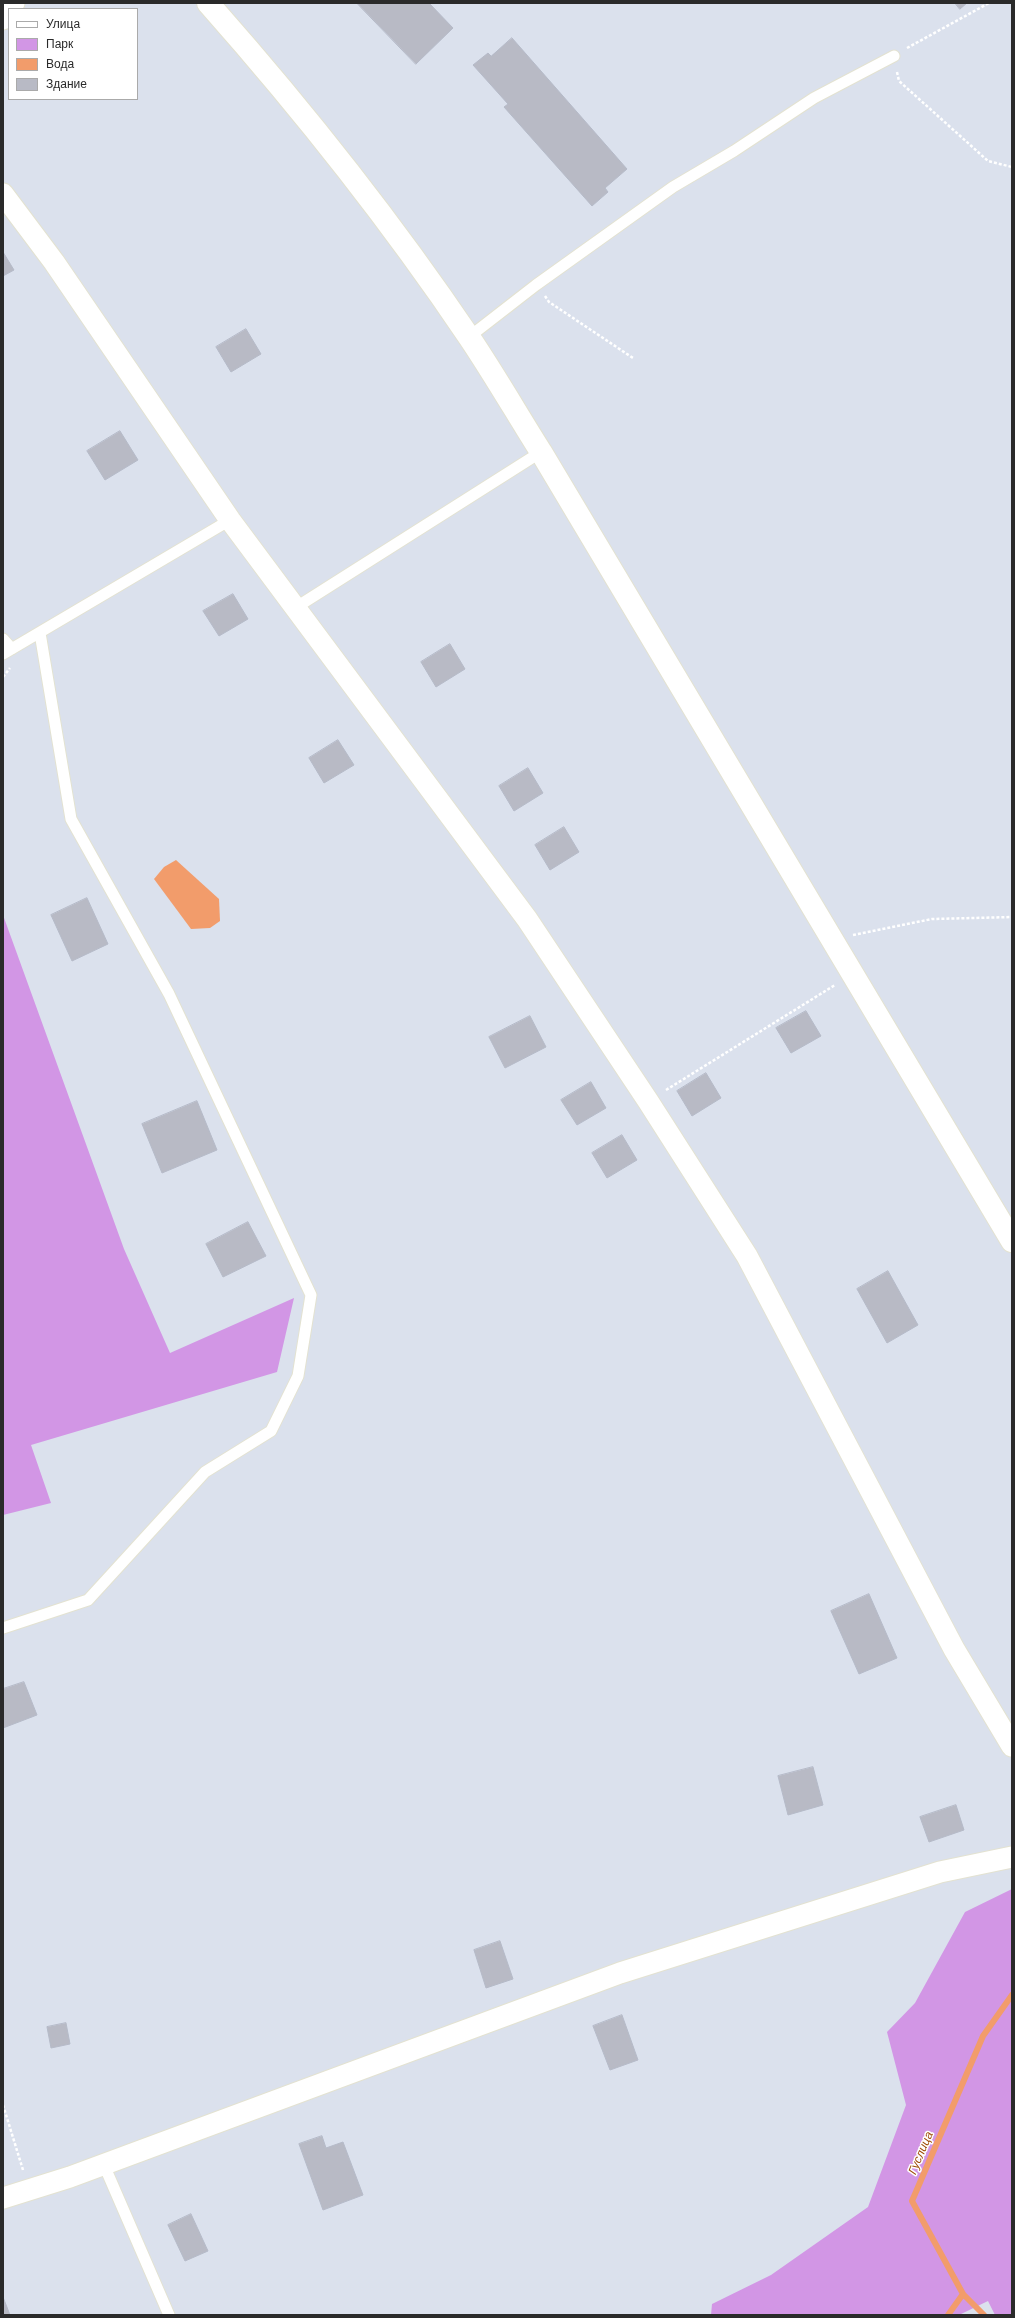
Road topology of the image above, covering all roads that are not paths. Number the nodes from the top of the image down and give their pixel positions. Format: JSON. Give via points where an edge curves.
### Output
{"nodes":[{"id":1,"x":208,"y":3,"type":"edge"},
{"id":2,"x":894,"y":56,"type":"road end"},
{"id":3,"x":3,"y":194,"type":"edge"},
{"id":4,"x":469,"y":337,"type":"junction"},
{"id":5,"x":541,"y":452,"type":"junction"},
{"id":6,"x":230,"y":520,"type":"junction"},
{"id":7,"x":295,"y":608,"type":"junction"},
{"id":8,"x":40,"y":633,"type":"junction"},
{"id":9,"x":3,"y":639,"type":"edge"},
{"id":10,"x":8,"y":651,"type":"edge"},
{"id":11,"x":1012,"y":1241,"type":"edge"},
{"id":12,"x":3,"y":1628,"type":"edge"},
{"id":13,"x":1012,"y":1746,"type":"edge"},
{"id":14,"x":1012,"y":1857,"type":"edge"},
{"id":15,"x":104,"y":2164,"type":"junction"},
{"id":16,"x":3,"y":2198,"type":"edge"},
{"id":17,"x":169,"y":2315,"type":"edge"}],
"edges":[{"from":1,"to":4,"type":"main road","via":[[242,41],[375,207]]},
{"from":2,"to":4,"type":"lane","via":[[814,98],[734,151],[673,187],[536,285]]},
{"from":3,"to":6,"type":"street","via":[[54,262]]},
{"from":4,"to":5,"type":"main road"},
{"from":5,"to":7,"type":"lane"},
{"from":5,"to":11,"type":"main road"},
{"from":6,"to":7,"type":"street"},
{"from":6,"to":8,"type":"lane"},
{"from":7,"to":13,"type":"street","via":[[528,919],[746,1256],[954,1649]]},
{"from":8,"to":10,"type":"lane"},
{"from":8,"to":12,"type":"lane","via":[[71,819],[169,994],[311,1295],[298,1376],[271,1431],[204,1472],[88,1600]]},
{"from":9,"to":10,"type":"lane"},
{"from":14,"to":15,"type":"street","via":[[940,1872],[620,1973]]},
{"from":15,"to":16,"type":"street"},
{"from":15,"to":17,"type":"lane"}]}
